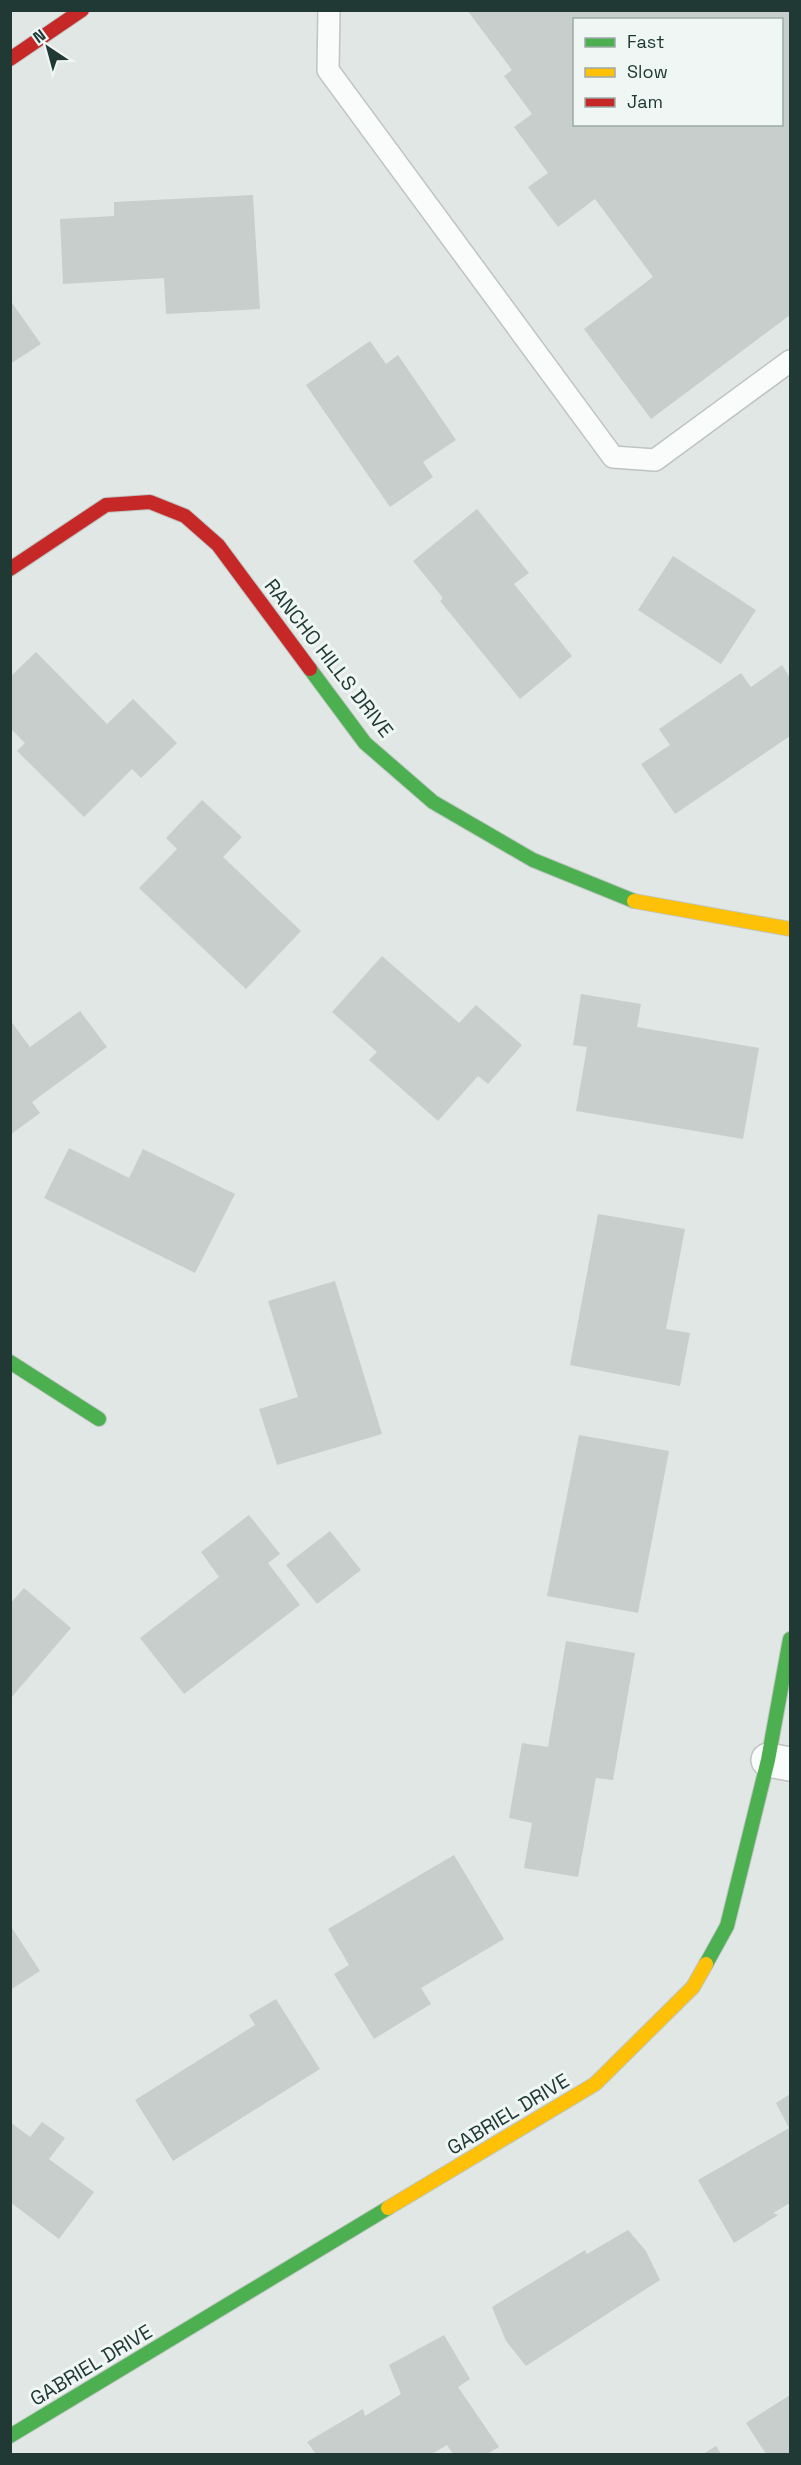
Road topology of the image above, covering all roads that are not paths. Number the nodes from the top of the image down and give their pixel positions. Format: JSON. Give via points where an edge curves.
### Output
{"nodes":[{"id":1,"x":82,"y":10,"type":"edge"},
{"id":2,"x":329,"y":10,"type":"edge"},
{"id":3,"x":10,"y":59,"type":"edge"},
{"id":4,"x":790,"y":362,"type":"edge"},
{"id":5,"x":10,"y":569,"type":"edge"},
{"id":6,"x":790,"y":929,"type":"edge"},
{"id":7,"x":10,"y":1362,"type":"edge"},
{"id":8,"x":99,"y":1419,"type":"dead end"},
{"id":9,"x":790,"y":1639,"type":"edge"},
{"id":10,"x":779,"y":1762,"type":"edge"},
{"id":11,"x":13,"y":2429,"type":"edge"}],
"edges":[{"from":1,"to":3,"type":"street"},
{"from":2,"to":4,"type":"lane","via":[[328,70],[613,457],[655,460]]},
{"from":5,"to":6,"type":"street","name":"RANCHO HILLS DRIVE","via":[[106,505],[150,502],[185,516],[218,545],[365,743],[433,802],[533,860],[627,900]]},
{"from":7,"to":8,"type":"street"},
{"from":9,"to":10,"type":"street","name":"GABRIEL DRIVE"},
{"from":10,"to":11,"type":"street","name":"GABRIEL DRIVE","via":[[727,1926],[693,1987],[595,2084]]}]}
